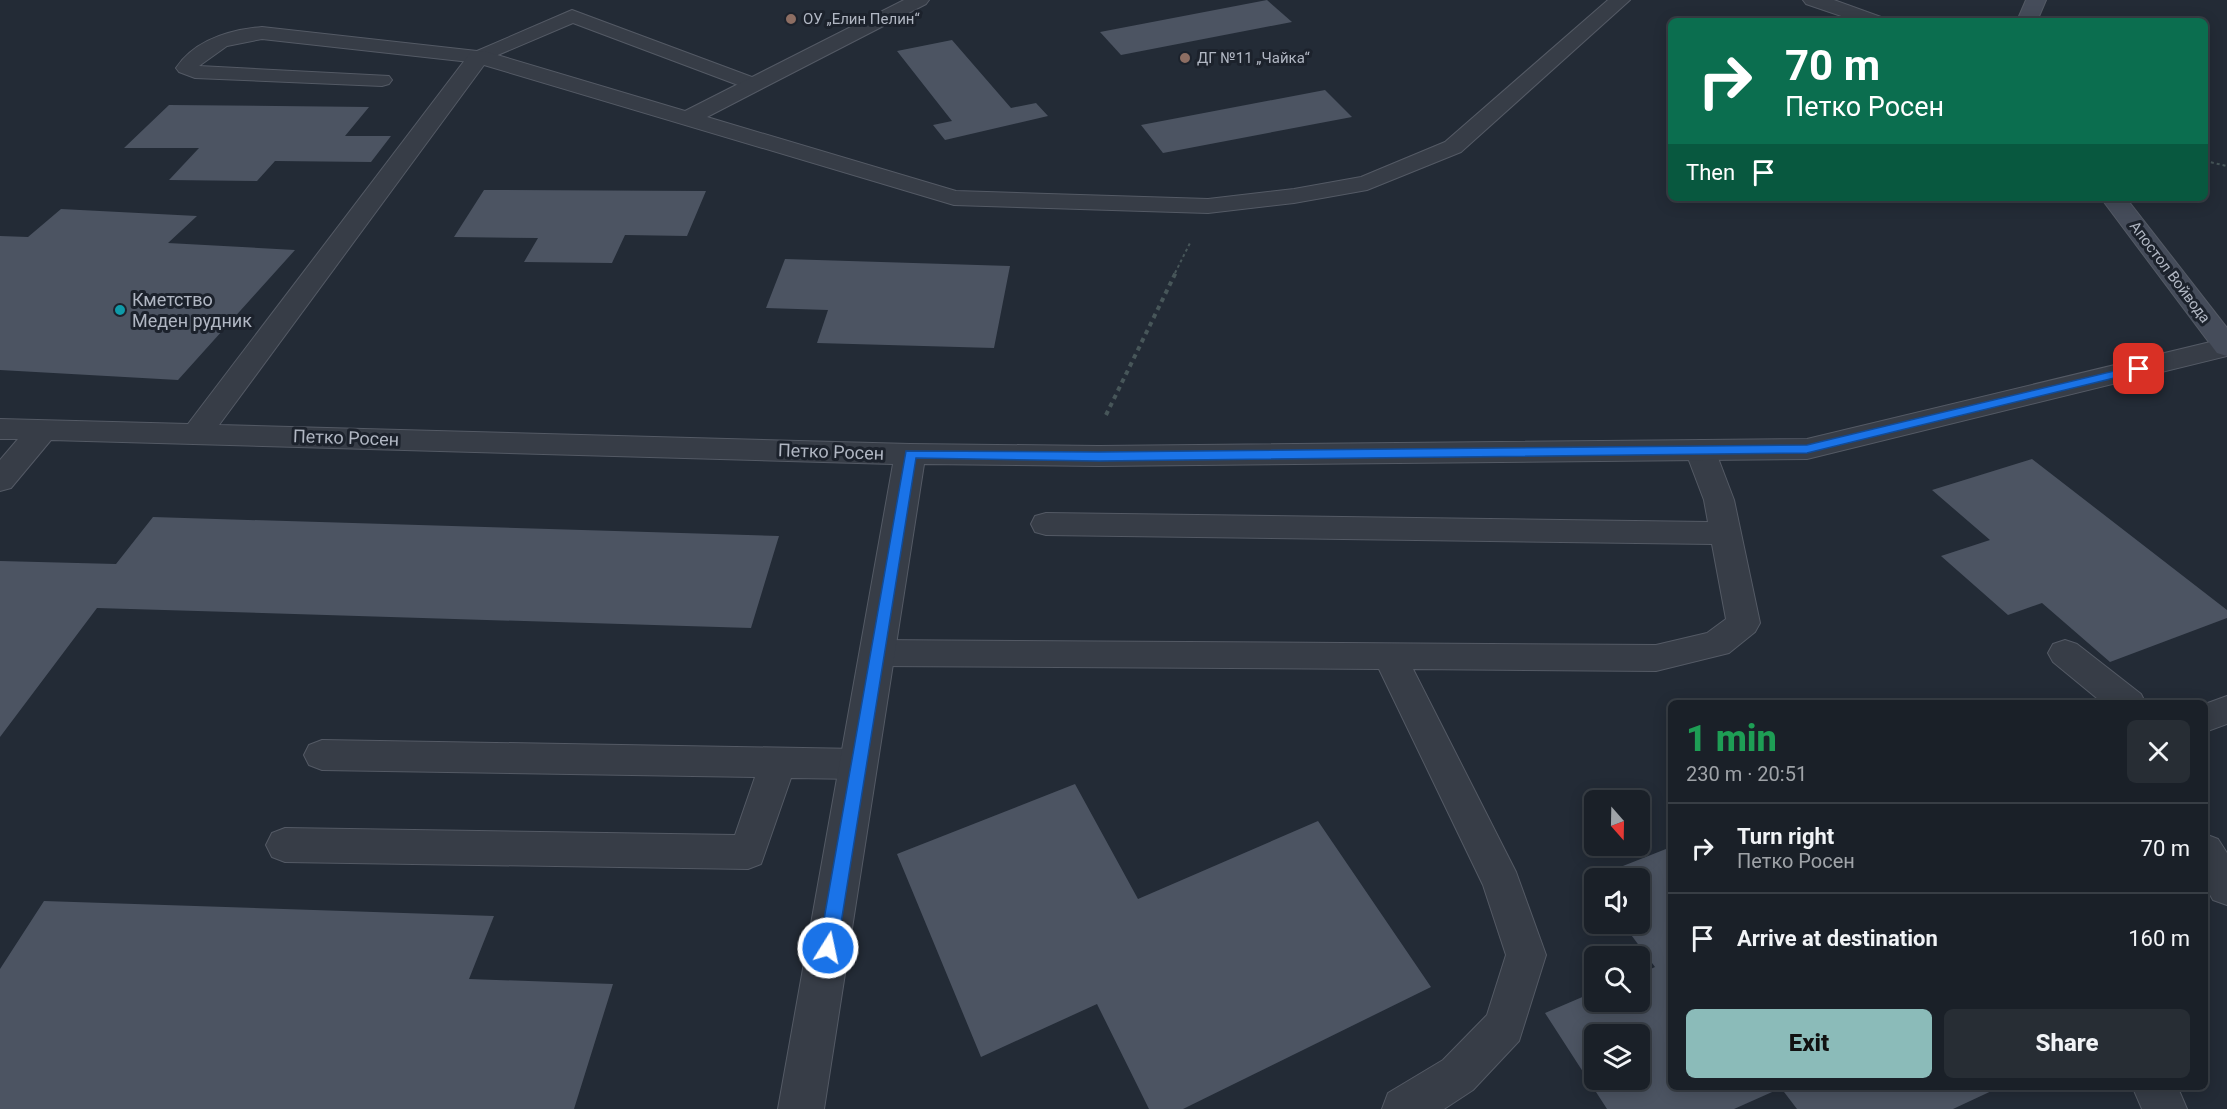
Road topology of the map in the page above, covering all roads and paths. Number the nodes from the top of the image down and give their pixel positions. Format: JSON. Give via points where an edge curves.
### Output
{"nodes":[{"id":1,"x":919,"y":0,"type":"edge"},
{"id":2,"x":1620,"y":0,"type":"edge"},
{"id":3,"x":1813,"y":0,"type":"edge"},
{"id":4,"x":2036,"y":0,"type":"edge"},
{"id":5,"x":1867,"y":18,"type":"edge"},
{"id":6,"x":2028,"y":18,"type":"edge"},
{"id":7,"x":479,"y":57,"type":"junction"},
{"id":8,"x":382,"y":80,"type":"dead end"},
{"id":9,"x":753,"y":84,"type":"junction"},
{"id":10,"x":688,"y":118,"type":"junction"},
{"id":11,"x":2208,"y":162,"type":"edge"},
{"id":12,"x":2227,"y":165,"type":"edge"},
{"id":13,"x":2115,"y":201,"type":"edge"},
{"id":14,"x":1208,"y":206,"type":"junction"},
{"id":15,"x":2227,"y":347,"type":"edge"},
{"id":16,"x":1115,"y":419,"type":"dead end"},
{"id":17,"x":0,"y":429,"type":"edge"},
{"id":18,"x":44,"y":429,"type":"junction"},
{"id":19,"x":197,"y":434,"type":"junction"},
{"id":20,"x":1700,"y":450,"type":"junction"},
{"id":21,"x":910,"y":454,"type":"junction"},
{"id":22,"x":0,"y":480,"type":"edge"},
{"id":23,"x":1046,"y":524,"type":"dead end"},
{"id":24,"x":1725,"y":533,"type":"junction"},
{"id":25,"x":878,"y":653,"type":"junction"},
{"id":26,"x":2065,"y":653,"type":"dead end"},
{"id":27,"x":1389,"y":656,"type":"junction"},
{"id":28,"x":2124,"y":700,"type":"edge"},
{"id":29,"x":2227,"y":710,"type":"edge"},
{"id":30,"x":2208,"y":717,"type":"edge"},
{"id":31,"x":322,"y":755,"type":"dead end"},
{"id":32,"x":778,"y":762,"type":"junction"},
{"id":33,"x":859,"y":764,"type":"junction"},
{"id":34,"x":285,"y":845,"type":"dead end"},
{"id":35,"x":2208,"y":856,"type":"edge"},
{"id":36,"x":2227,"y":888,"type":"edge"},
{"id":37,"x":2156,"y":1090,"type":"edge"},
{"id":38,"x":801,"y":1109,"type":"edge"},
{"id":39,"x":1404,"y":1109,"type":"edge"},
{"id":40,"x":2165,"y":1109,"type":"edge"}],
"edges":[{"from":1,"to":9,"type":"street"},
{"from":2,"to":14,"type":"street","via":[[1453,147],[1367,183]]},
{"from":3,"to":5,"type":"street"},
{"from":4,"to":6,"type":"street"},
{"from":7,"to":8,"type":"lane","via":[[262,33],[218,42],[186,68],[195,72]]},
{"from":7,"to":9,"type":"lane","via":[[572,16]]},
{"from":7,"to":10,"type":"street"},
{"from":7,"to":19,"type":"street"},
{"from":9,"to":10,"type":"street"},
{"from":10,"to":14,"type":"street","via":[[954,198]]},
{"from":11,"to":12,"type":"path"},
{"from":13,"to":15,"type":"street","name":"Апостол Войвода"},
{"from":14,"to":16,"type":"path","via":[[1104,419]]},
{"from":15,"to":20,"type":"street","name":"Петко Росен","via":[[1807,449]]},
{"from":17,"to":18,"type":"street","name":"Петко Росен"},
{"from":18,"to":19,"type":"street","name":"Петко Росен"},
{"from":18,"to":22,"type":"street"},
{"from":19,"to":21,"type":"street","name":"Петко Росен"},
{"from":20,"to":21,"type":"street","name":"Петко Росен"},
{"from":20,"to":24,"type":"lane","via":[[1719,500]]},
{"from":21,"to":25,"type":"street"},
{"from":23,"to":24,"type":"lane"},
{"from":24,"to":27,"type":"lane","via":[[1743,623],[1717,644],[1656,658]]},
{"from":25,"to":27,"type":"lane"},
{"from":25,"to":33,"type":"street"},
{"from":26,"to":28,"type":"lane"},
{"from":27,"to":39,"type":"lane","via":[[1502,884],[1526,956],[1504,1027],[1458,1075]]},
{"from":29,"to":30,"type":"lane"},
{"from":31,"to":32,"type":"lane"},
{"from":32,"to":33,"type":"lane"},
{"from":32,"to":34,"type":"lane","via":[[748,852]]},
{"from":33,"to":38,"type":"street"},
{"from":35,"to":36,"type":"lane"},
{"from":37,"to":40,"type":"lane"}]}
